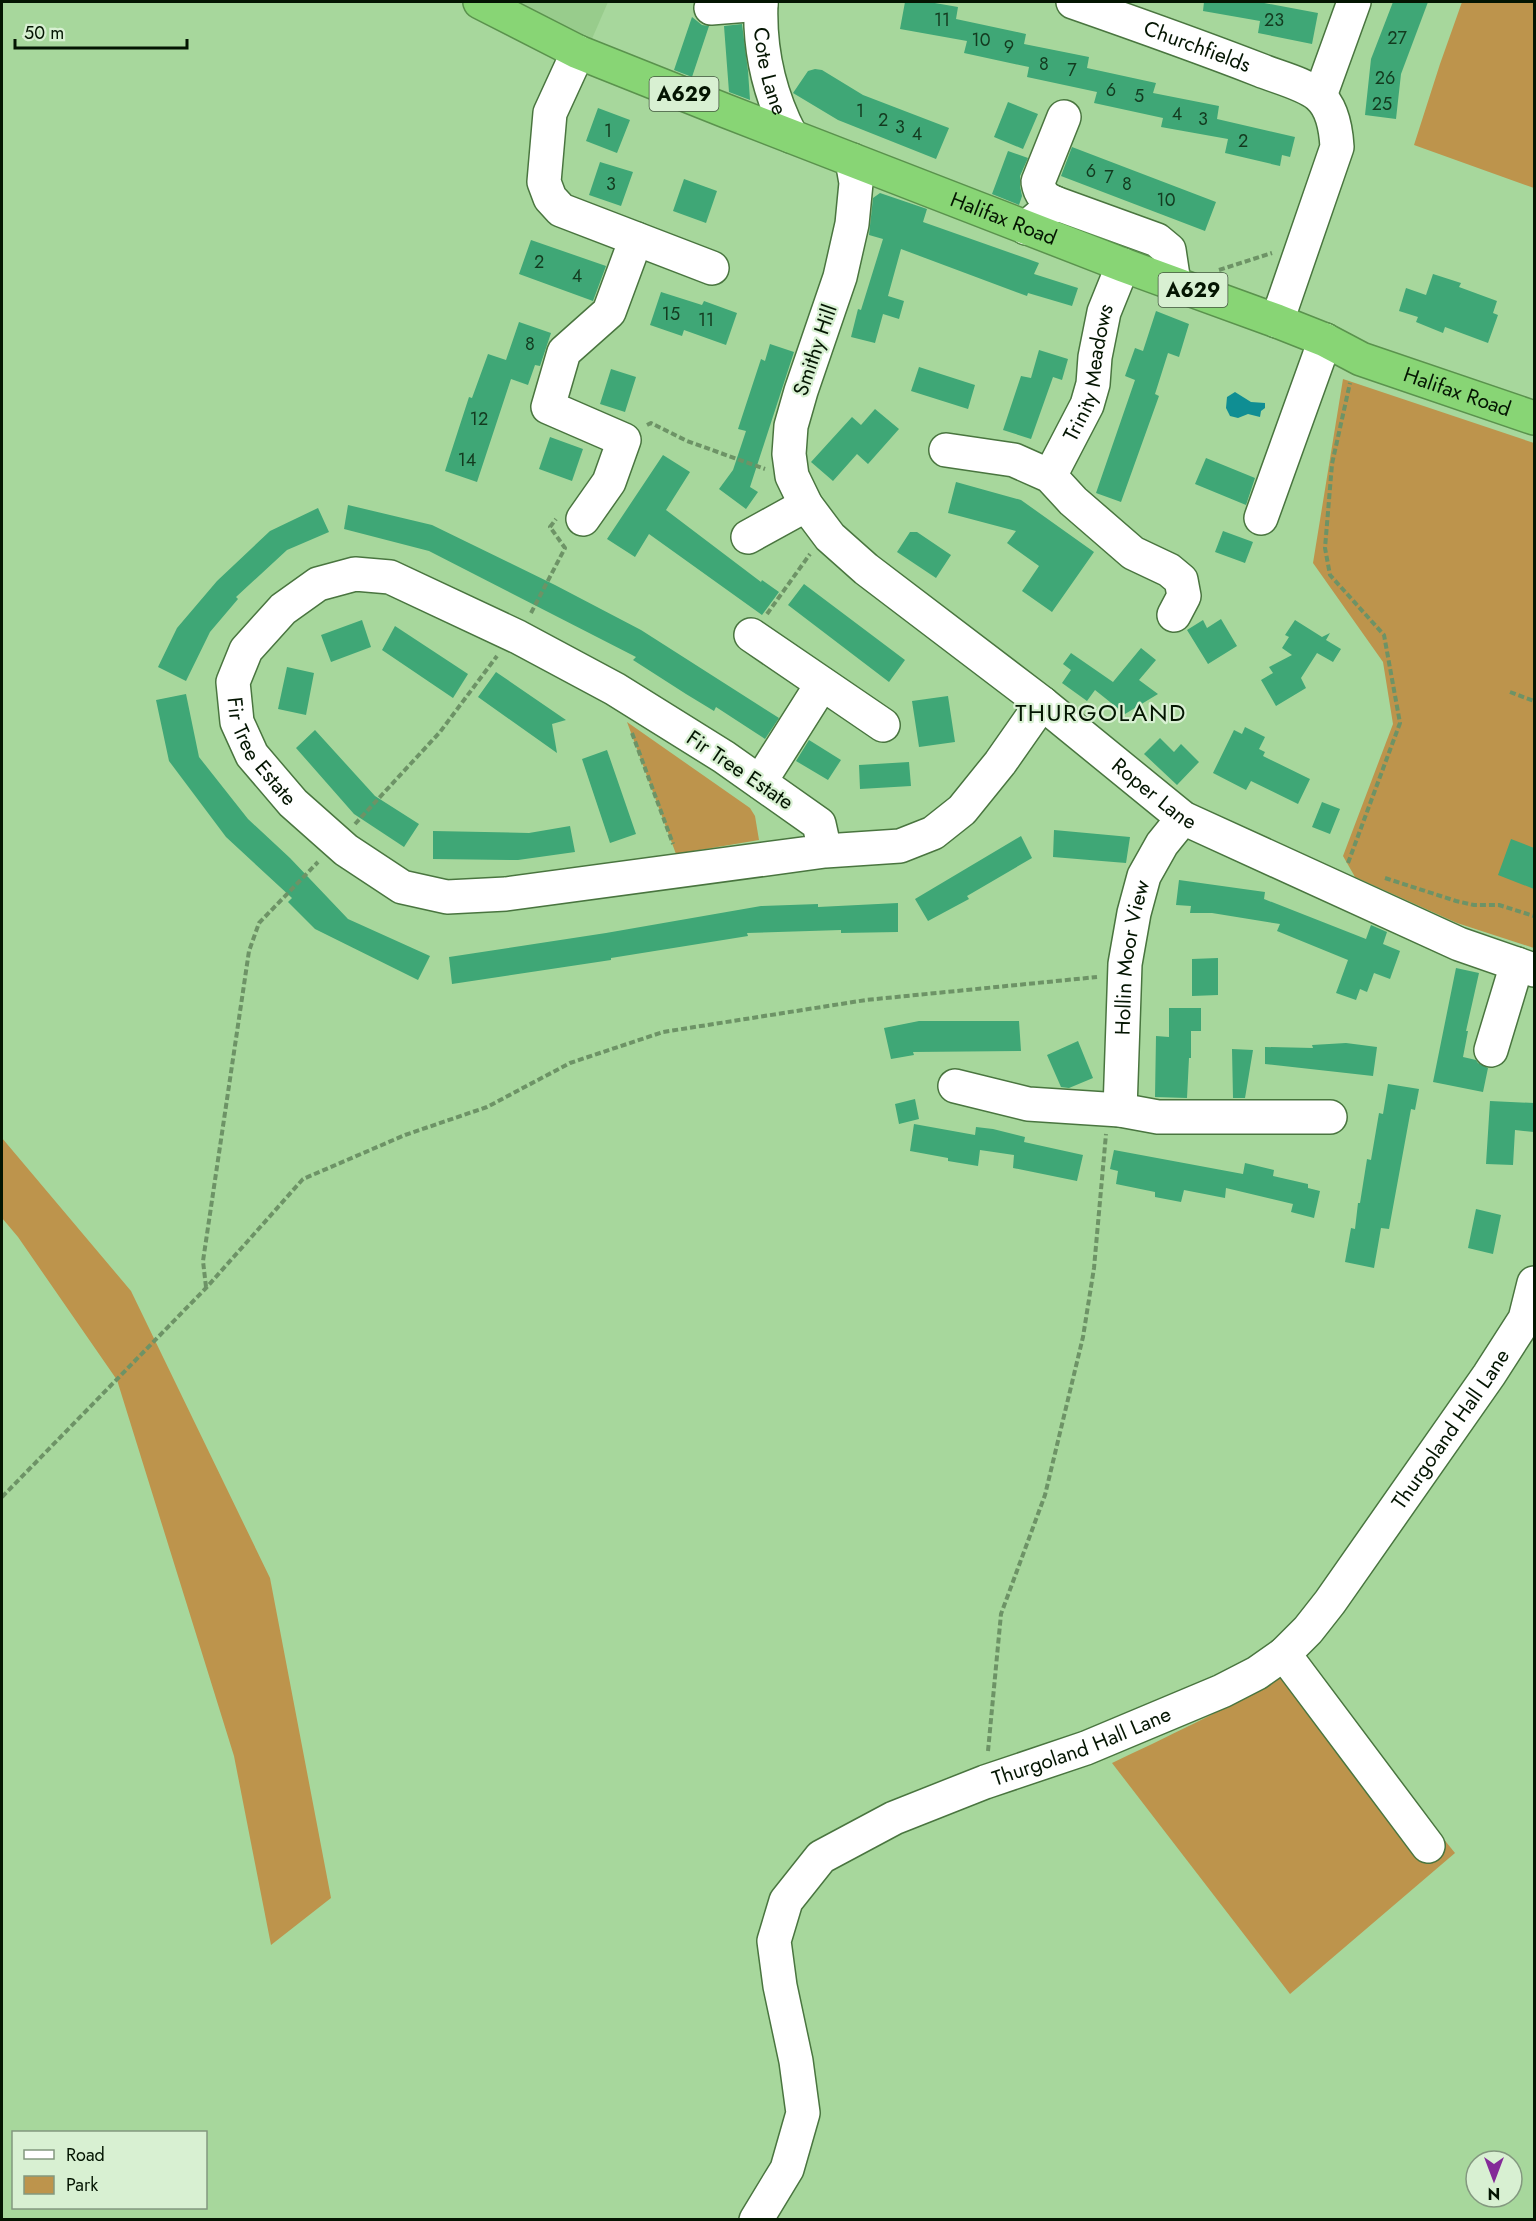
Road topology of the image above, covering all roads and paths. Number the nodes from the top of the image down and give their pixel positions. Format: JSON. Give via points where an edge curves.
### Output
{"nodes":[{"id":1,"x":480,"y":2,"type":"edge"},
{"id":2,"x":1073,"y":2,"type":"edge"},
{"id":3,"x":1354,"y":2,"type":"edge"},
{"id":4,"x":761,"y":3,"type":"edge"},
{"id":5,"x":711,"y":8,"type":"dead end"},
{"id":6,"x":578,"y":52,"type":"junction"},
{"id":7,"x":1320,"y":96,"type":"junction"},
{"id":8,"x":1064,"y":117,"type":"dead end"},
{"id":9,"x":791,"y":136,"type":"junction"},
{"id":10,"x":852,"y":160,"type":"junction"},
{"id":11,"x":1055,"y":203,"type":"junction"},
{"id":12,"x":1026,"y":228,"type":"junction"},
{"id":13,"x":636,"y":239,"type":"junction"},
{"id":14,"x":1304,"y":243,"type":"junction"},
{"id":15,"x":1124,"y":266,"type":"junction"},
{"id":16,"x":712,"y":268,"type":"dead end"},
{"id":17,"x":1218,"y":270,"type":"dead end"},
{"id":18,"x":1174,"y":284,"type":"junction"},
{"id":19,"x":1276,"y":321,"type":"junction"},
{"id":20,"x":1324,"y":340,"type":"junction"},
{"id":21,"x":1357,"y":356,"type":"junction"},
{"id":22,"x":1534,"y":418,"type":"edge"},
{"id":23,"x":651,"y":423,"type":"dead end"},
{"id":24,"x":946,"y":450,"type":"dead end"},
{"id":25,"x":1050,"y":476,"type":"junction"},
{"id":26,"x":799,"y":491,"type":"junction"},
{"id":27,"x":1262,"y":518,"type":"dead end"},
{"id":28,"x":583,"y":519,"type":"dead end"},
{"id":29,"x":826,"y":532,"type":"junction"},
{"id":30,"x":748,"y":537,"type":"dead end"},
{"id":31,"x":1174,"y":615,"type":"dead end"},
{"id":32,"x":751,"y":635,"type":"joint"},
{"id":33,"x":822,"y":684,"type":"junction"},
{"id":34,"x":1510,"y":692,"type":"dead end"},
{"id":35,"x":1534,"y":701,"type":"edge"},
{"id":36,"x":1042,"y":703,"type":"junction"},
{"id":37,"x":883,"y":725,"type":"dead end"},
{"id":38,"x":631,"y":733,"type":"dead end"},
{"id":39,"x":760,"y":782,"type":"junction"},
{"id":40,"x":1183,"y":818,"type":"junction"},
{"id":41,"x":825,"y":851,"type":"junction"},
{"id":42,"x":683,"y":870,"type":"junction"},
{"id":43,"x":1379,"y":876,"type":"dead end"},
{"id":44,"x":1341,"y":890,"type":"junction"},
{"id":45,"x":1534,"y":916,"type":"edge"},
{"id":46,"x":1526,"y":967,"type":"edge"},
{"id":47,"x":1125,"y":974,"type":"junction"},
{"id":48,"x":1491,"y":1050,"type":"dead end"},
{"id":49,"x":956,"y":1086,"type":"dead end"},
{"id":50,"x":1114,"y":1110,"type":"junction"},
{"id":51,"x":1330,"y":1117,"type":"dead end"},
{"id":52,"x":1534,"y":1283,"type":"edge"},
{"id":53,"x":1530,"y":1321,"type":"edge"},
{"id":54,"x":2,"y":1497,"type":"edge"},
{"id":55,"x":1284,"y":1654,"type":"junction"},
{"id":56,"x":985,"y":1782,"type":"junction"},
{"id":57,"x":1428,"y":1846,"type":"dead end"},
{"id":58,"x":756,"y":2220,"type":"edge"}],
"edges":[{"from":1,"to":6,"type":"highway","name":"Halifax Road","number":"A629"},
{"from":2,"to":7,"type":"street","name":"Churchfields"},
{"from":3,"to":7,"type":"street"},
{"from":4,"to":5,"type":"street","name":"Cote Lane"},
{"from":4,"to":9,"type":"street","name":"Cote Lane","via":[[767,76]]},
{"from":6,"to":9,"type":"highway","name":"Halifax Road","number":"A629"},
{"from":6,"to":13,"type":"street","via":[[550,113],[544,182],[550,198],[561,210]]},
{"from":7,"to":14,"type":"street","via":[[1330,113],[1337,147]]},
{"from":8,"to":11,"type":"street","via":[[1038,182],[1040,192]]},
{"from":9,"to":10,"type":"highway","name":"Halifax Road","number":"A629"},
{"from":10,"to":12,"type":"highway","name":"Halifax Road","number":"A629"},
{"from":10,"to":26,"type":"street","name":"Smithy Hill","via":[[856,183],[852,224],[840,277],[791,426],[789,454]]},
{"from":11,"to":12,"type":"street"},
{"from":11,"to":18,"type":"street","via":[[1158,240],[1169,250]]},
{"from":12,"to":15,"type":"highway","name":"Halifax Road","number":"A629"},
{"from":13,"to":16,"type":"street"},
{"from":13,"to":28,"type":"street","via":[[609,312],[564,352],[548,407],[624,440],[609,482]]},
{"from":14,"to":17,"type":"path"},
{"from":14,"to":19,"type":"street"},
{"from":15,"to":18,"type":"highway","name":"Halifax Road","number":"A629"},
{"from":15,"to":25,"type":"street","name":"Trinity Meadows","via":[[1104,312],[1087,405]]},
{"from":18,"to":19,"type":"highway","name":"Halifax Road","number":"A629"},
{"from":19,"to":20,"type":"highway","name":"Halifax Road","number":"A629"},
{"from":20,"to":21,"type":"highway","name":"Halifax Road","number":"A629"},
{"from":20,"to":27,"type":"street"},
{"from":21,"to":22,"type":"highway","name":"Halifax Road","number":"A629"},
{"from":21,"to":44,"type":"path","via":[[1332,464],[1325,548],[1330,575],[1383,635],[1400,723]]},
{"from":23,"to":26,"type":"path"},
{"from":24,"to":25,"type":"street","via":[[1014,460]]},
{"from":25,"to":31,"type":"street","via":[[1133,553],[1181,580],[1184,596]]},
{"from":26,"to":29,"type":"street"},
{"from":26,"to":30,"type":"street"},
{"from":29,"to":32,"type":"path"},
{"from":29,"to":36,"type":"street","name":"Roper Lane","via":[[866,569]]},
{"from":32,"to":33,"type":"street"},
{"from":33,"to":37,"type":"street"},
{"from":33,"to":39,"type":"street"},
{"from":34,"to":35,"type":"path"},
{"from":36,"to":40,"type":"street","name":"Roper Lane"},
{"from":36,"to":41,"type":"street","name":"Fir Tree Estate","via":[[962,810],[933,833],[900,846]]},
{"from":38,"to":42,"type":"path"},
{"from":39,"to":41,"type":"street","name":"Fir Tree Estate","via":[[819,824]]},
{"from":39,"to":42,"type":"street","name":"Fir Tree Estate","via":[[615,689],[518,637],[390,577],[355,574],[318,584],[283,609],[246,650],[233,682],[237,722],[252,755],[293,802],[346,850],[402,887],[447,897],[506,894]]},
{"from":40,"to":44,"type":"street","name":"Roper Lane"},
{"from":40,"to":47,"type":"street","name":"Hollin Moor View","via":[[1144,876]]},
{"from":41,"to":42,"type":"street","name":"Fir Tree Estate"},
{"from":43,"to":45,"type":"path","via":[[1456,902],[1499,905]]},
{"from":44,"to":46,"type":"street","name":"Roper Lane","via":[[1459,944]]},
{"from":46,"to":48,"type":"street"},
{"from":47,"to":50,"type":"street","name":"Hollin Moor View"},
{"from":47,"to":54,"type":"path","via":[[866,1000],[663,1032],[570,1063],[488,1107],[405,1135],[303,1179],[206,1288]]},
{"from":49,"to":50,"type":"street","via":[[1028,1104]]},
{"from":50,"to":51,"type":"street","via":[[1158,1117]]},
{"from":50,"to":56,"type":"path","via":[[1083,1337],[1045,1495],[1001,1614]]},
{"from":52,"to":53,"type":"street","name":"Thurgoland Hall Lane"},
{"from":53,"to":55,"type":"street","name":"Thurgoland Hall Lane","via":[[1330,1602]]},
{"from":55,"to":56,"type":"street","name":"Thurgoland Hall Lane","via":[[1222,1691],[1086,1748]]},
{"from":55,"to":57,"type":"street"},
{"from":56,"to":58,"type":"street","name":"Thurgoland Hall Lane","via":[[894,1818],[821,1857],[786,1900],[774,1941],[803,2113],[787,2169]]}]}
